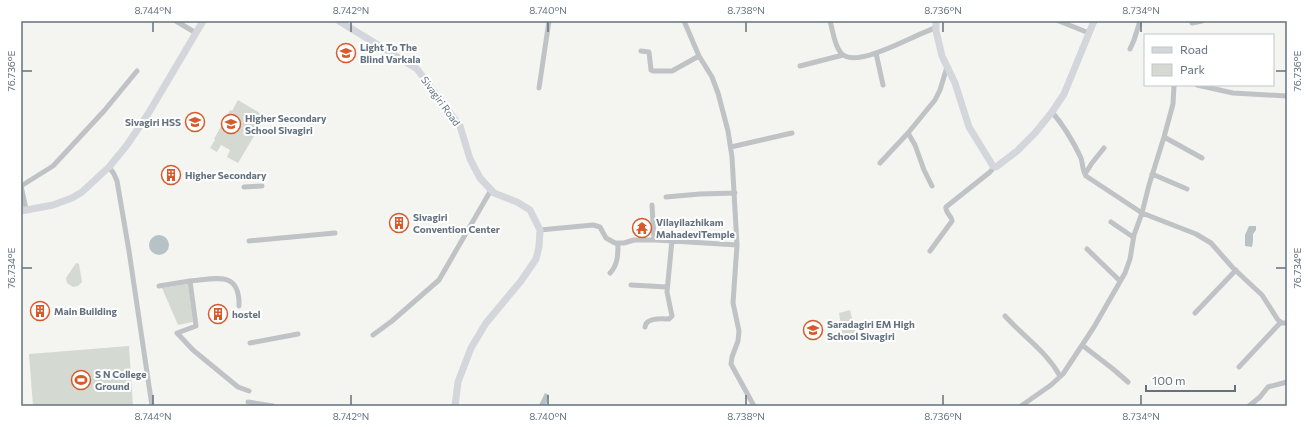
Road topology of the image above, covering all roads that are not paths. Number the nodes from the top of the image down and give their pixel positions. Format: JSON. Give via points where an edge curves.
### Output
{"nodes":[{"id":1,"x":176,"y":21,"type":"edge"},
{"id":2,"x":203,"y":21,"type":"edge"},
{"id":3,"x":339,"y":21,"type":"edge"},
{"id":4,"x":549,"y":21,"type":"edge"},
{"id":5,"x":684,"y":21,"type":"edge"},
{"id":6,"x":830,"y":21,"type":"edge"},
{"id":7,"x":1059,"y":21,"type":"edge"},
{"id":8,"x":1094,"y":21,"type":"edge"},
{"id":9,"x":1140,"y":21,"type":"edge"},
{"id":10,"x":1202,"y":21,"type":"edge"},
{"id":11,"x":1192,"y":23,"type":"dead end"},
{"id":12,"x":936,"y":24,"type":"edge"},
{"id":13,"x":196,"y":33,"type":"junction"},
{"id":14,"x":1089,"y":33,"type":"junction"},
{"id":15,"x":1130,"y":49,"type":"dead end"},
{"id":16,"x":641,"y":51,"type":"dead end"},
{"id":17,"x":876,"y":53,"type":"junction"},
{"id":18,"x":843,"y":55,"type":"junction"},
{"id":19,"x":699,"y":56,"type":"junction"},
{"id":20,"x":800,"y":66,"type":"dead end"},
{"id":21,"x":947,"y":67,"type":"junction"},
{"id":22,"x":138,"y":71,"type":"dead end"},
{"id":23,"x":883,"y":85,"type":"dead end"},
{"id":24,"x":1174,"y":86,"type":"edge"},
{"id":25,"x":1202,"y":86,"type":"edge"},
{"id":26,"x":539,"y":88,"type":"dead end"},
{"id":27,"x":1287,"y":96,"type":"edge"},
{"id":28,"x":1052,"y":112,"type":"junction"},
{"id":29,"x":792,"y":133,"type":"dead end"},
{"id":30,"x":908,"y":133,"type":"junction"},
{"id":31,"x":1164,"y":137,"type":"junction"},
{"id":32,"x":731,"y":147,"type":"junction"},
{"id":33,"x":1104,"y":148,"type":"dead end"},
{"id":34,"x":1202,"y":158,"type":"dead end"},
{"id":35,"x":880,"y":163,"type":"dead end"},
{"id":36,"x":995,"y":166,"type":"junction"},
{"id":37,"x":109,"y":167,"type":"junction"},
{"id":38,"x":1085,"y":174,"type":"junction"},
{"id":39,"x":1152,"y":174,"type":"junction"},
{"id":40,"x":21,"y":186,"type":"edge"},
{"id":41,"x":262,"y":186,"type":"dead end"},
{"id":42,"x":932,"y":186,"type":"dead end"},
{"id":43,"x":244,"y":188,"type":"dead end"},
{"id":44,"x":1187,"y":189,"type":"dead end"},
{"id":45,"x":491,"y":190,"type":"junction"},
{"id":46,"x":735,"y":193,"type":"junction"},
{"id":47,"x":666,"y":197,"type":"dead end"},
{"id":48,"x":652,"y":205,"type":"dead end"},
{"id":49,"x":24,"y":210,"type":"edge"},
{"id":50,"x":1142,"y":213,"type":"junction"},
{"id":51,"x":1111,"y":222,"type":"dead end"},
{"id":52,"x":540,"y":230,"type":"junction"},
{"id":53,"x":335,"y":233,"type":"dead end"},
{"id":54,"x":1133,"y":237,"type":"junction"},
{"id":55,"x":654,"y":240,"type":"junction"},
{"id":56,"x":672,"y":240,"type":"junction"},
{"id":57,"x":249,"y":241,"type":"dead end"},
{"id":58,"x":618,"y":243,"type":"junction"},
{"id":59,"x":737,"y":245,"type":"junction"},
{"id":60,"x":1087,"y":249,"type":"dead end"},
{"id":61,"x":930,"y":251,"type":"dead end"},
{"id":62,"x":1236,"y":270,"type":"junction"},
{"id":63,"x":610,"y":273,"type":"dead end"},
{"id":64,"x":190,"y":281,"type":"junction"},
{"id":65,"x":1120,"y":281,"type":"junction"},
{"id":66,"x":631,"y":285,"type":"dead end"},
{"id":67,"x":159,"y":286,"type":"dead end"},
{"id":68,"x":667,"y":287,"type":"junction"},
{"id":69,"x":239,"y":306,"type":"dead end"},
{"id":70,"x":1195,"y":313,"type":"dead end"},
{"id":71,"x":1004,"y":316,"type":"dead end"},
{"id":72,"x":1281,"y":322,"type":"junction"},
{"id":73,"x":1287,"y":324,"type":"edge"},
{"id":74,"x":645,"y":327,"type":"dead end"},
{"id":75,"x":298,"y":334,"type":"dead end"},
{"id":76,"x":374,"y":335,"type":"dead end"},
{"id":77,"x":250,"y":343,"type":"dead end"},
{"id":78,"x":1082,"y":345,"type":"junction"},
{"id":79,"x":1239,"y":367,"type":"dead end"},
{"id":80,"x":1060,"y":376,"type":"junction"},
{"id":81,"x":1128,"y":382,"type":"dead end"},
{"id":82,"x":1287,"y":382,"type":"edge"},
{"id":83,"x":249,"y":391,"type":"dead end"},
{"id":84,"x":248,"y":402,"type":"dead end"},
{"id":85,"x":152,"y":406,"type":"edge"},
{"id":86,"x":273,"y":406,"type":"edge"},
{"id":87,"x":455,"y":406,"type":"edge"},
{"id":88,"x":754,"y":406,"type":"edge"},
{"id":89,"x":1021,"y":406,"type":"edge"},
{"id":90,"x":1249,"y":406,"type":"edge"}],
"edges":[{"from":1,"to":13,"type":"street"},
{"from":2,"to":13,"type":"main road"},
{"from":3,"to":45,"type":"main road","name":"Sivagiri Road","via":[[417,69],[460,126],[470,159],[480,178]]},
{"from":4,"to":26,"type":"street"},
{"from":5,"to":19,"type":"street"},
{"from":6,"to":18,"type":"street","via":[[838,48]]},
{"from":7,"to":14,"type":"street"},
{"from":8,"to":14,"type":"main road"},
{"from":9,"to":15,"type":"street"},
{"from":10,"to":11,"type":"street"},
{"from":12,"to":17,"type":"street"},
{"from":12,"to":21,"type":"main road","via":[[938,42]]},
{"from":13,"to":37,"type":"main road","via":[[148,114]]},
{"from":14,"to":28,"type":"main road","via":[[1064,94]]},
{"from":16,"to":19,"type":"street","via":[[649,52],[653,71],[672,71]]},
{"from":17,"to":18,"type":"street","via":[[854,58]]},
{"from":17,"to":23,"type":"street"},
{"from":18,"to":20,"type":"street"},
{"from":19,"to":32,"type":"street","via":[[718,93]]},
{"from":21,"to":30,"type":"street","via":[[935,100]]},
{"from":21,"to":36,"type":"main road","via":[[956,83],[969,127]]},
{"from":22,"to":40,"type":"street","via":[[53,166]]},
{"from":24,"to":31,"type":"street","via":[[1174,100]]},
{"from":25,"to":27,"type":"street","via":[[1234,93]]},
{"from":28,"to":36,"type":"main road","via":[[1017,151]]},
{"from":28,"to":38,"type":"street","via":[[1070,137]]},
{"from":29,"to":32,"type":"street"},
{"from":30,"to":35,"type":"street"},
{"from":30,"to":42,"type":"street"},
{"from":31,"to":34,"type":"street"},
{"from":31,"to":39,"type":"street"},
{"from":32,"to":46,"type":"street"},
{"from":33,"to":38,"type":"street"},
{"from":36,"to":61,"type":"street","via":[[946,207],[952,222]]},
{"from":37,"to":49,"type":"main road","via":[[72,198],[53,205]]},
{"from":37,"to":85,"type":"street","via":[[117,181]]},
{"from":38,"to":50,"type":"street"},
{"from":39,"to":44,"type":"street"},
{"from":39,"to":50,"type":"street"},
{"from":40,"to":49,"type":"street"},
{"from":41,"to":43,"type":"street"},
{"from":45,"to":52,"type":"main road","name":"Sivagiri Road","via":[[530,210]]},
{"from":45,"to":76,"type":"street","via":[[439,280]]},
{"from":46,"to":47,"type":"street"},
{"from":46,"to":59,"type":"street"},
{"from":48,"to":55,"type":"street"},
{"from":50,"to":54,"type":"street"},
{"from":50,"to":62,"type":"street","via":[[1208,240]]},
{"from":51,"to":54,"type":"street"},
{"from":52,"to":58,"type":"street","via":[[596,225],[607,239]]},
{"from":52,"to":87,"type":"main road","via":[[536,259],[486,323],[471,348],[458,382]]},
{"from":53,"to":57,"type":"street"},
{"from":54,"to":65,"type":"street","via":[[1129,264]]},
{"from":55,"to":56,"type":"street"},
{"from":55,"to":58,"type":"street"},
{"from":56,"to":59,"type":"street"},
{"from":56,"to":68,"type":"street"},
{"from":58,"to":63,"type":"street","via":[[617,260]]},
{"from":59,"to":88,"type":"street","via":[[732,297],[739,331],[731,364]]},
{"from":60,"to":65,"type":"street"},
{"from":62,"to":70,"type":"street"},
{"from":62,"to":72,"type":"street","via":[[1262,295]]},
{"from":64,"to":67,"type":"street"},
{"from":64,"to":69,"type":"street","via":[[224,278],[233,282],[237,288]]},
{"from":64,"to":83,"type":"street","via":[[196,326],[177,333],[193,350],[238,387]]},
{"from":65,"to":78,"type":"street"},
{"from":66,"to":68,"type":"street"},
{"from":68,"to":74,"type":"street","via":[[671,318],[653,319],[646,323]]},
{"from":71,"to":80,"type":"street","via":[[1041,350]]},
{"from":72,"to":73,"type":"street"},
{"from":72,"to":79,"type":"street"},
{"from":75,"to":77,"type":"street"},
{"from":78,"to":80,"type":"street"},
{"from":78,"to":81,"type":"street"},
{"from":80,"to":89,"type":"street"},
{"from":82,"to":90,"type":"street","via":[[1268,387]]},
{"from":84,"to":86,"type":"street"}]}
